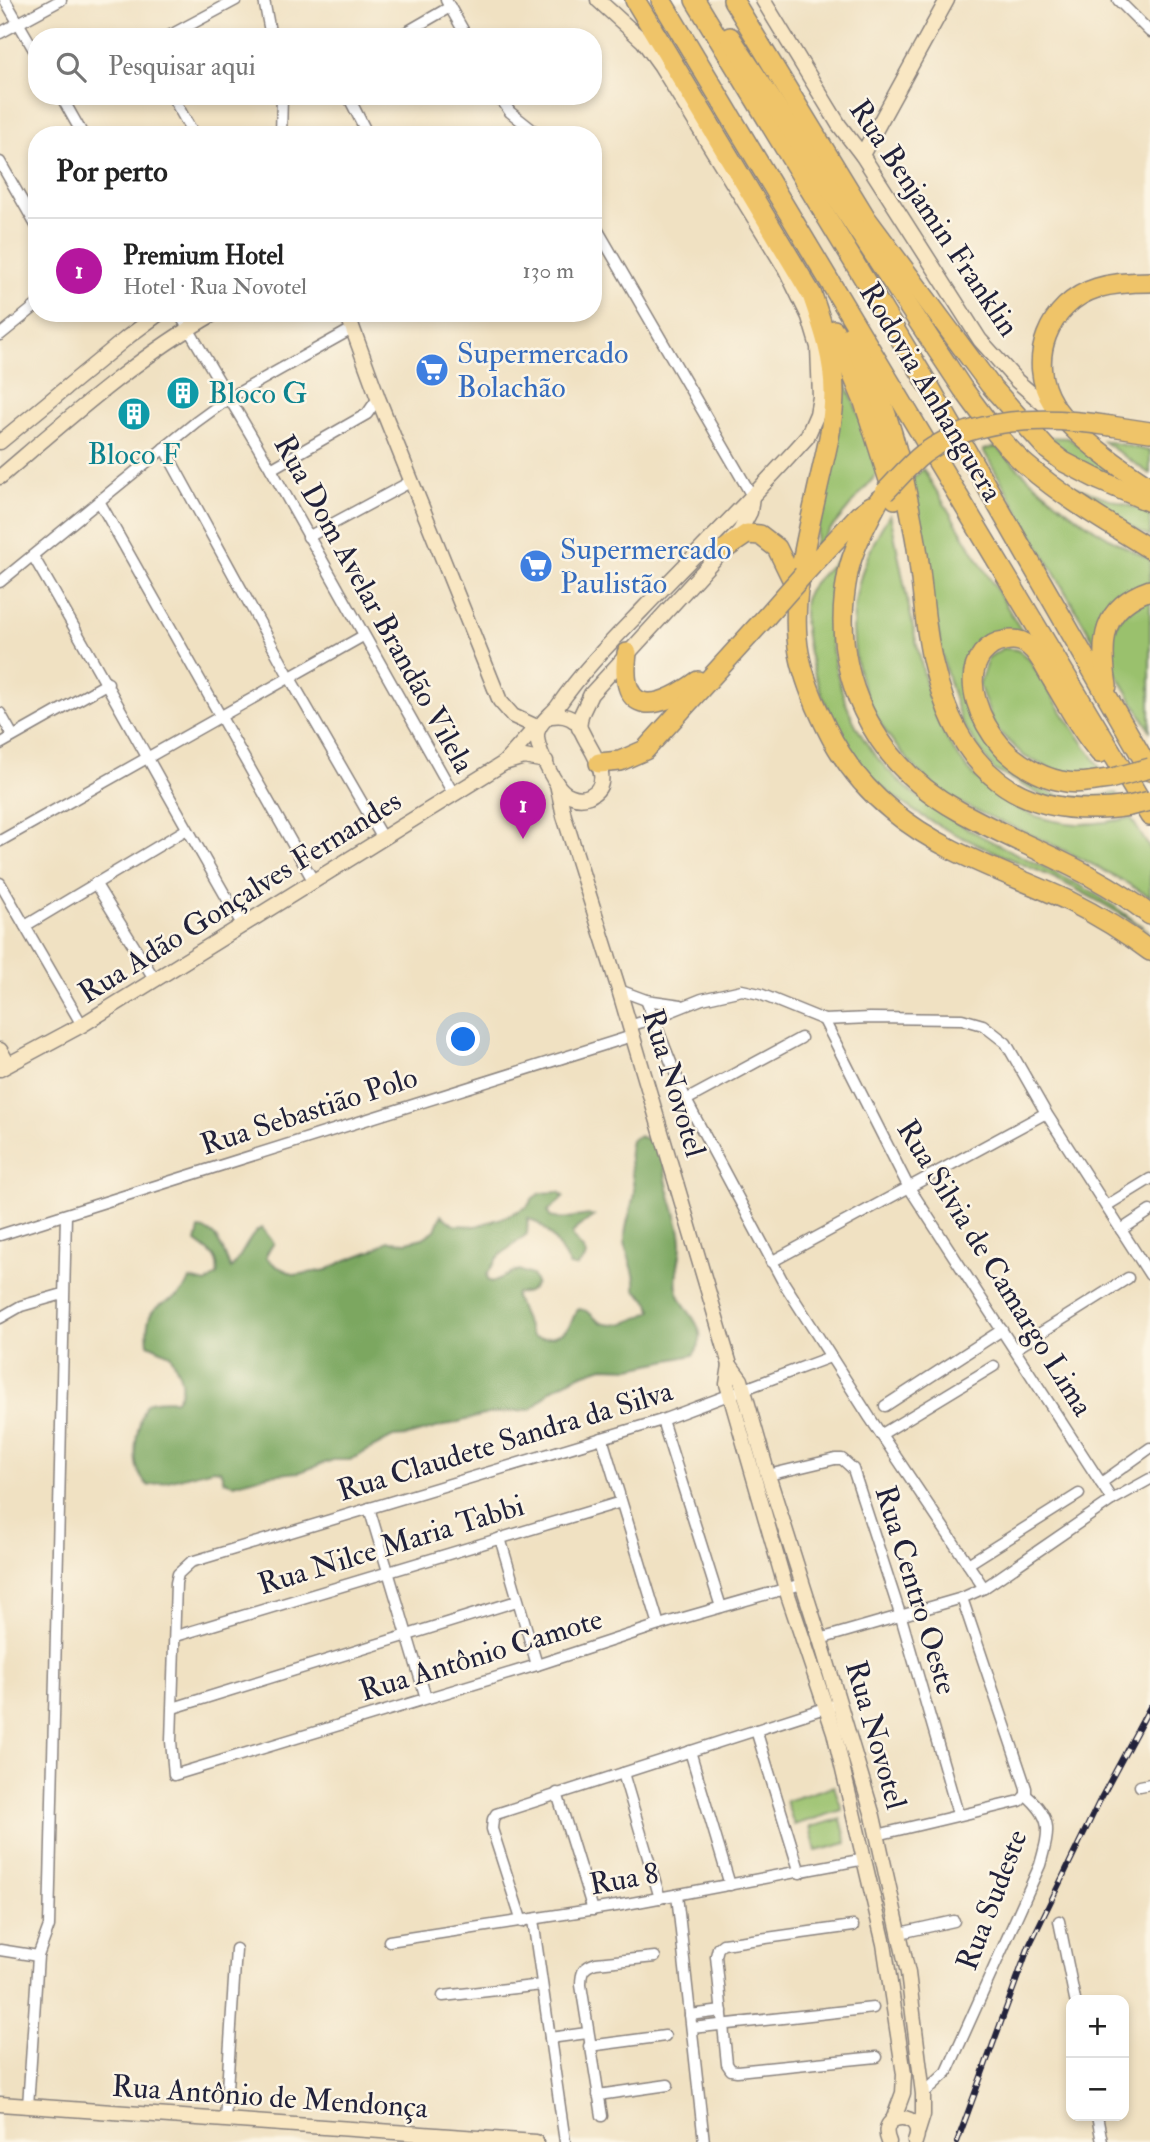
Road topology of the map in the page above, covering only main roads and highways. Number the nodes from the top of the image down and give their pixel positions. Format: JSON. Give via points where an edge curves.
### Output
{"nodes":[{"id":1,"x":635,"y":0,"type":"edge"},
{"id":2,"x":661,"y":0,"type":"edge"},
{"id":3,"x":695,"y":0,"type":"edge"},
{"id":4,"x":704,"y":0,"type":"edge"},
{"id":5,"x":733,"y":0,"type":"edge"},
{"id":6,"x":866,"y":218,"type":"junction"},
{"id":7,"x":798,"y":229,"type":"junction"},
{"id":8,"x":1150,"y":282,"type":"edge"},
{"id":9,"x":813,"y":295,"type":"junction"},
{"id":10,"x":1117,"y":427,"type":"junction"},
{"id":11,"x":1150,"y":432,"type":"edge"},
{"id":12,"x":1150,"y":439,"type":"edge"},
{"id":13,"x":1050,"y":484,"type":"junction"},
{"id":14,"x":1150,"y":487,"type":"edge"},
{"id":15,"x":878,"y":500,"type":"junction"},
{"id":16,"x":1150,"y":502,"type":"edge"},
{"id":17,"x":725,"y":549,"type":"road end"},
{"id":18,"x":1150,"y":549,"type":"edge"},
{"id":19,"x":799,"y":586,"type":"junction"},
{"id":20,"x":1150,"y":590,"type":"edge"},
{"id":21,"x":928,"y":625,"type":"junction"},
{"id":22,"x":627,"y":653,"type":"road end"},
{"id":23,"x":721,"y":664,"type":"junction"},
{"id":24,"x":1108,"y":697,"type":"junction"},
{"id":25,"x":599,"y":763,"type":"road end"},
{"id":26,"x":1150,"y":769,"type":"edge"},
{"id":27,"x":1138,"y":800,"type":"edge"},
{"id":28,"x":1150,"y":816,"type":"edge"},
{"id":29,"x":1150,"y":915,"type":"edge"},
{"id":30,"x":1150,"y":951,"type":"edge"}],
"edges":[{"from":1,"to":9,"type":"highway"},
{"from":2,"to":7,"type":"highway","name":"Rodovia Anhanguera"},
{"from":3,"to":24,"type":"highway","name":"Rodovia Anhanguera","via":[[932,391]]},
{"from":4,"to":13,"type":"highway","via":[[963,389],[1015,454]]},
{"from":5,"to":6,"type":"highway"},
{"from":6,"to":13,"type":"highway","via":[[882,250],[959,364]]},
{"from":6,"to":16,"type":"highway","via":[[962,350],[1048,450],[1099,480]]},
{"from":7,"to":21,"type":"highway","via":[[887,417],[914,529]]},
{"from":7,"to":27,"type":"highway","name":"Rodovia Anhanguera"},
{"from":8,"to":14,"type":"highway","via":[[1115,284],[1080,296],[1057,315],[1045,336],[1041,362],[1047,394],[1055,407],[1123,470]]},
{"from":9,"to":19,"type":"highway","via":[[830,349],[834,401]]},
{"from":9,"to":21,"type":"highway","via":[[824,309],[864,401],[900,517],[915,595]]},
{"from":10,"to":11,"type":"highway"},
{"from":10,"to":12,"type":"highway"},
{"from":10,"to":15,"type":"highway","bridge":true,"via":[[1055,420],[978,428],[924,454]]},
{"from":13,"to":18,"type":"highway"},
{"from":15,"to":23,"type":"highway","bridge":true},
{"from":15,"to":29,"type":"highway","via":[[852,559],[843,611],[848,667],[861,707],[880,741],[938,798],[1093,878]]},
{"from":17,"to":19,"type":"highway","via":[[747,534],[760,535],[777,548]]},
{"from":19,"to":30,"type":"highway","via":[[797,631],[804,674],[829,733],[860,780],[889,809],[930,838],[1072,902]]},
{"from":20,"to":24,"type":"highway","via":[[1124,603],[1105,630],[1102,657]]},
{"from":21,"to":27,"type":"highway","via":[[932,660],[947,712],[973,756],[993,776],[1019,795],[1052,807],[1082,810]]},
{"from":22,"to":23,"type":"highway","via":[[628,687],[643,704],[671,699]]},
{"from":23,"to":25,"type":"highway","via":[[645,750],[632,758]]},
{"from":24,"to":26,"type":"highway","name":"Rodovia Anhanguera"},
{"from":26,"to":27,"type":"highway","bridge":true,"via":[[1109,779],[1083,783],[1061,781],[1020,762],[1003,749],[977,704],[973,686],[976,664],[989,646],[1008,640],[1021,641],[1036,652],[1093,744]]},
{"from":27,"to":28,"type":"highway","name":"Rodovia Anhanguera"}]}
